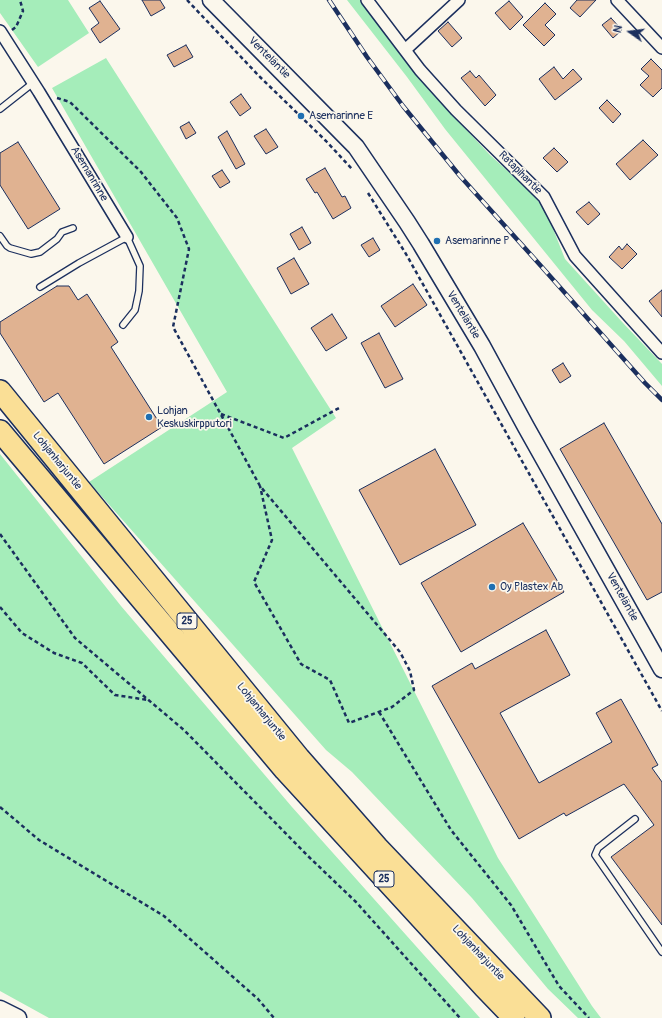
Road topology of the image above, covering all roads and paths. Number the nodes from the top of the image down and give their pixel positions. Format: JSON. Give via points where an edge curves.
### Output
{"nodes":[{"id":1,"x":20,"y":0,"type":"edge"},
{"id":2,"x":187,"y":0,"type":"edge"},
{"id":3,"x":211,"y":0,"type":"edge"},
{"id":4,"x":367,"y":0,"type":"edge"},
{"id":5,"x":459,"y":0,"type":"edge"},
{"id":6,"x":617,"y":0,"type":"edge"},
{"id":7,"x":2,"y":34,"type":"edge"},
{"id":8,"x":662,"y":48,"type":"edge"},
{"id":9,"x":405,"y":50,"type":"junction"},
{"id":10,"x":36,"y":88,"type":"junction"},
{"id":11,"x":0,"y":109,"type":"edge"},
{"id":12,"x":354,"y":172,"type":"dead end"},
{"id":13,"x":367,"y":192,"type":"dead end"},
{"id":14,"x":74,"y":228,"type":"dead end"},
{"id":15,"x":0,"y":236,"type":"edge"},
{"id":16,"x":127,"y":237,"type":"junction"},
{"id":17,"x":40,"y":287,"type":"dead end"},
{"id":18,"x":123,"y":325,"type":"dead end"},
{"id":19,"x":662,"y":353,"type":"edge"},
{"id":20,"x":0,"y":391,"type":"edge"},
{"id":21,"x":339,"y":408,"type":"dead end"},
{"id":22,"x":220,"y":414,"type":"junction"},
{"id":23,"x":0,"y":431,"type":"edge"},
{"id":24,"x":260,"y":486,"type":"junction"},
{"id":25,"x":0,"y":534,"type":"edge"},
{"id":26,"x":0,"y":607,"type":"edge"},
{"id":27,"x":662,"y":669,"type":"edge"},
{"id":28,"x":149,"y":700,"type":"junction"},
{"id":29,"x":662,"y":711,"type":"edge"},
{"id":30,"x":379,"y":712,"type":"junction"},
{"id":31,"x":0,"y":807,"type":"edge"},
{"id":32,"x":635,"y":819,"type":"dead end"},
{"id":33,"x":662,"y":952,"type":"edge"},
{"id":34,"x":484,"y":987,"type":"junction"},
{"id":35,"x":0,"y":1008,"type":"edge"},
{"id":36,"x":18,"y":1018,"type":"edge"},
{"id":37,"x":274,"y":1018,"type":"edge"},
{"id":38,"x":460,"y":1018,"type":"edge"},
{"id":39,"x":502,"y":1018,"type":"edge"},
{"id":40,"x":514,"y":1018,"type":"edge"},
{"id":41,"x":540,"y":1018,"type":"edge"},
{"id":42,"x":589,"y":1018,"type":"edge"}],
"edges":[{"from":1,"to":7,"type":"path","via":[[23,11],[16,27]]},
{"from":2,"to":12,"type":"path"},
{"from":3,"to":27,"type":"street","name":"Venteläntie","via":[[356,147],[403,216],[482,346]]},
{"from":4,"to":9,"type":"street","name":"Ratapihantie"},
{"from":5,"to":9,"type":"street"},
{"from":6,"to":8,"type":"street"},
{"from":7,"to":10,"type":"street","name":"Asemanrinne"},
{"from":9,"to":19,"type":"street","name":"Ratapihantie","via":[[456,110],[544,197],[575,256]]},
{"from":10,"to":11,"type":"lane"},
{"from":10,"to":16,"type":"street","name":"Asemanrinne"},
{"from":10,"to":22,"type":"path","via":[[70,102],[141,172],[177,218],[189,249],[173,327]]},
{"from":13,"to":29,"type":"path","via":[[406,254]]},
{"from":14,"to":15,"type":"lane","via":[[62,232],[40,252],[31,254],[10,248]]},
{"from":16,"to":17,"type":"lane"},
{"from":16,"to":18,"type":"lane","name":"Asemanrinne","via":[[140,266],[139,291],[134,310]]},
{"from":20,"to":41,"type":"highway","name":"Lohjanharjuntie","number":"25","via":[[299,758],[377,847]]},
{"from":21,"to":22,"type":"path","via":[[284,438]]},
{"from":22,"to":24,"type":"path"},
{"from":23,"to":34,"type":"highway","name":"Lohjanharjuntie","number":"25","via":[[285,770]]},
{"from":24,"to":30,"type":"path","via":[[400,652],[410,671],[414,690],[392,707]]},
{"from":24,"to":30,"type":"path","via":[[272,540],[254,582],[301,664],[330,680],[349,723]]},
{"from":25,"to":28,"type":"path","via":[[75,638]]},
{"from":26,"to":28,"type":"path","via":[[22,633],[54,653],[82,663],[115,696]]},
{"from":28,"to":38,"type":"path","via":[[184,730],[356,902]]},
{"from":30,"to":42,"type":"path","via":[[451,830],[511,906],[559,986]]},
{"from":31,"to":37,"type":"path","via":[[39,840],[164,916],[258,999]]},
{"from":32,"to":33,"type":"lane","via":[[598,848],[595,855]]},
{"from":34,"to":39,"type":"highway"},
{"from":34,"to":40,"type":"highway","name":"Lohjanharjuntie","number":"25"},
{"from":35,"to":36,"type":"street"}]}
